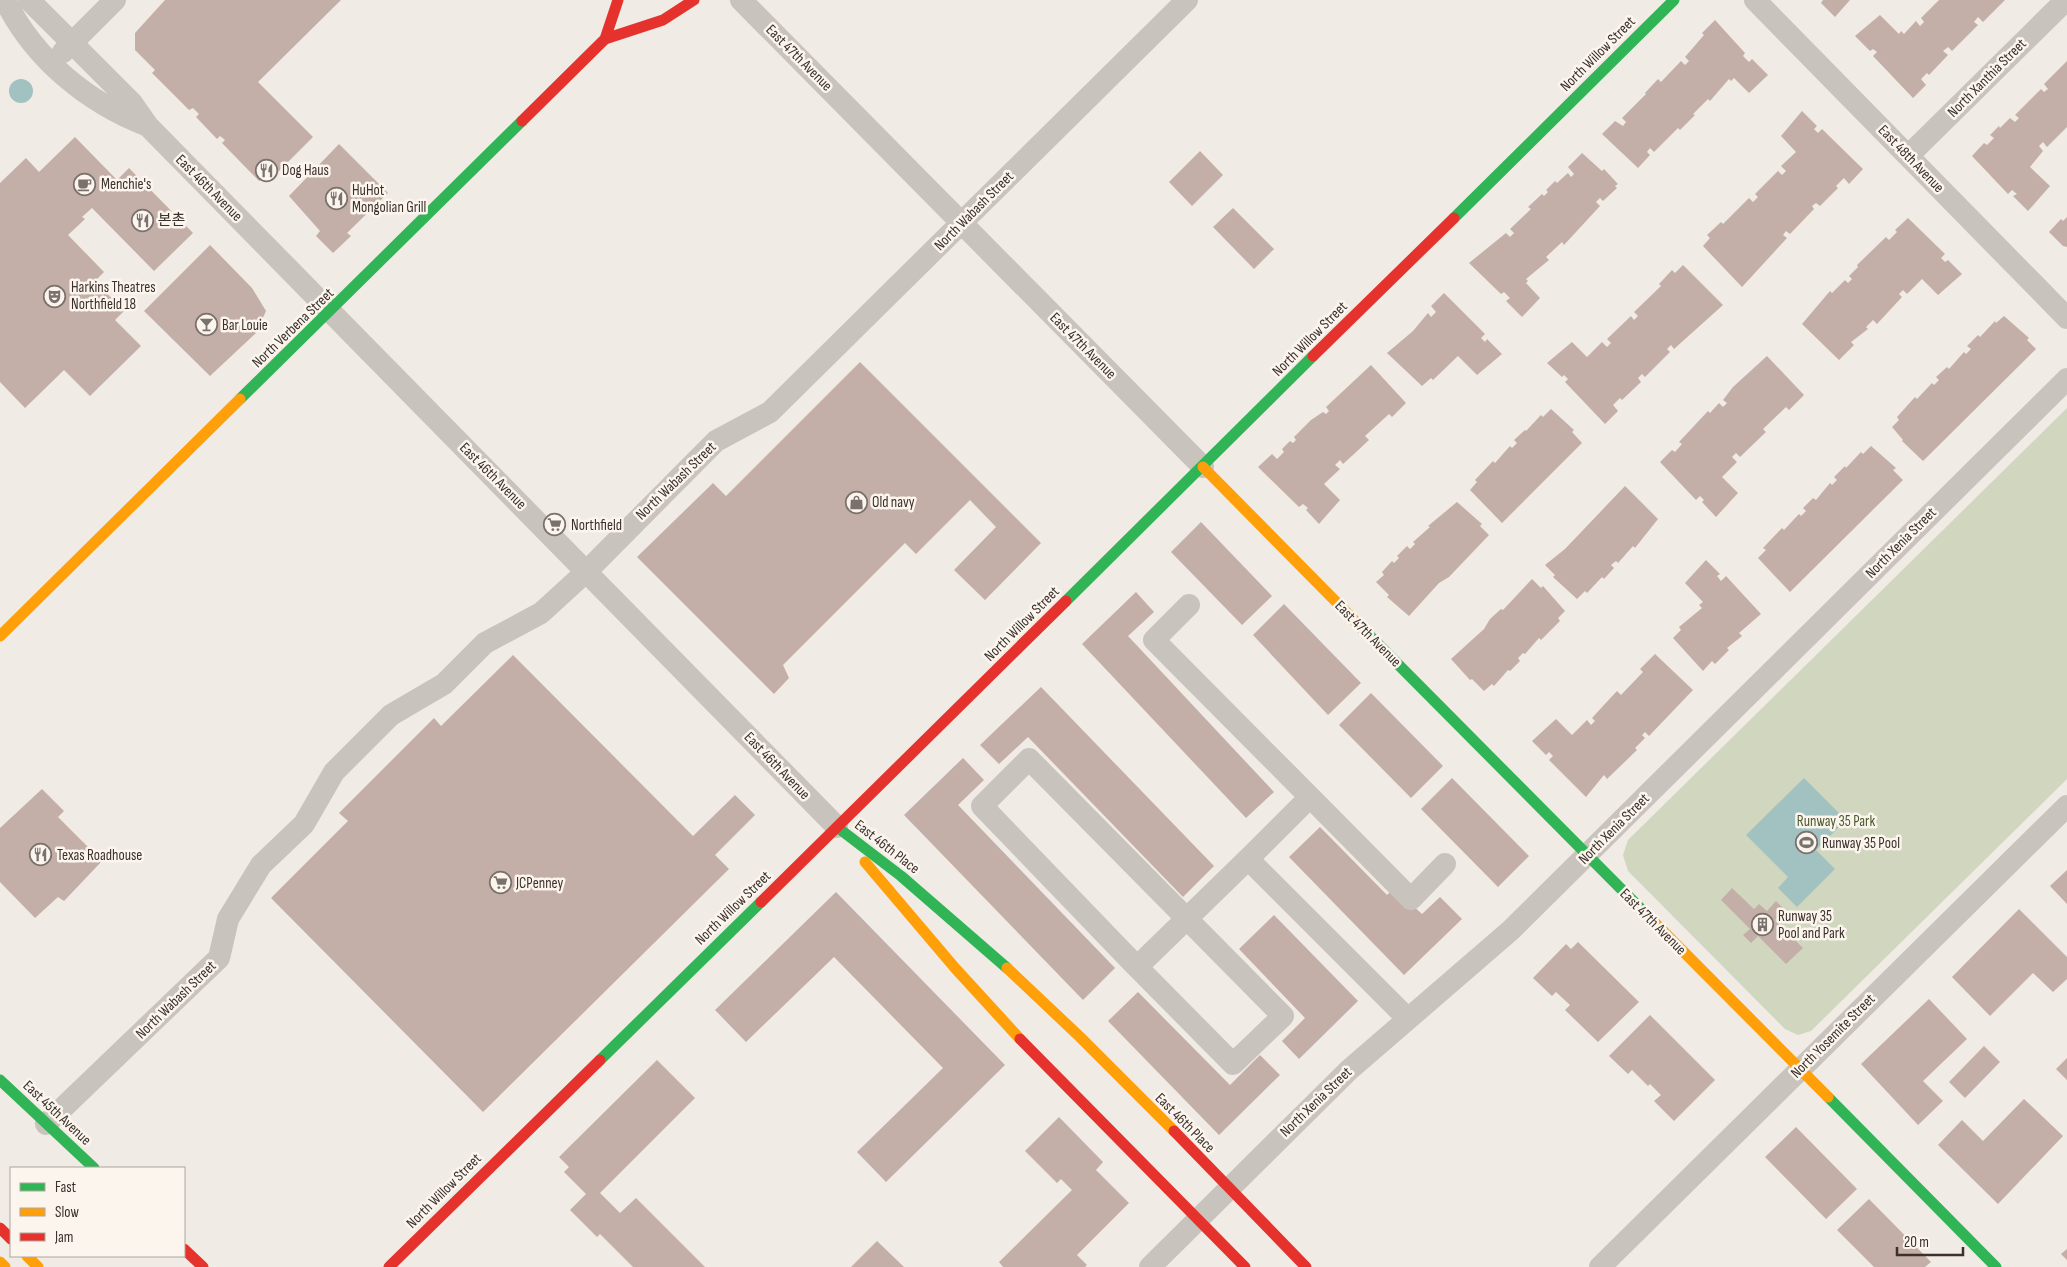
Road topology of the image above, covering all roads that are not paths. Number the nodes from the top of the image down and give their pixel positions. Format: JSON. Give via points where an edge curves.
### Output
{"nodes":[{"id":1,"x":5,"y":0,"type":"edge"},
{"id":2,"x":29,"y":0,"type":"edge"},
{"id":3,"x":115,"y":0,"type":"edge"},
{"id":4,"x":618,"y":0,"type":"edge"},
{"id":5,"x":694,"y":0,"type":"edge"},
{"id":6,"x":742,"y":0,"type":"edge"},
{"id":7,"x":1187,"y":0,"type":"edge"},
{"id":8,"x":1674,"y":0,"type":"edge"},
{"id":9,"x":1755,"y":0,"type":"edge"},
{"id":10,"x":2066,"y":0,"type":"edge"},
{"id":11,"x":605,"y":40,"type":"junction"},
{"id":12,"x":73,"y":42,"type":"junction"},
{"id":13,"x":51,"y":63,"type":"junction"},
{"id":14,"x":148,"y":126,"type":"junction"},
{"id":15,"x":1908,"y":156,"type":"junction"},
{"id":16,"x":962,"y":223,"type":"junction"},
{"id":17,"x":331,"y":311,"type":"junction"},
{"id":18,"x":2067,"y":318,"type":"edge"},
{"id":19,"x":2067,"y":378,"type":"edge"},
{"id":20,"x":1202,"y":467,"type":"junction"},
{"id":21,"x":587,"y":571,"type":"junction"},
{"id":22,"x":1189,"y":605,"type":"dead end"},
{"id":23,"x":0,"y":636,"type":"edge"},
{"id":24,"x":1310,"y":797,"type":"junction"},
{"id":25,"x":2067,"y":806,"type":"edge"},
{"id":26,"x":837,"y":828,"type":"junction"},
{"id":27,"x":1587,"y":855,"type":"junction"},
{"id":28,"x":1248,"y":859,"type":"junction"},
{"id":29,"x":1445,"y":864,"type":"dead end"},
{"id":30,"x":1187,"y":918,"type":"junction"},
{"id":31,"x":1137,"y":967,"type":"junction"},
{"id":32,"x":1408,"y":1019,"type":"junction"},
{"id":33,"x":1799,"y":1070,"type":"junction"},
{"id":34,"x":0,"y":1080,"type":"edge"},
{"id":35,"x":46,"y":1124,"type":"junction"},
{"id":36,"x":93,"y":1167,"type":"edge"},
{"id":37,"x":1228,"y":1189,"type":"junction"},
{"id":38,"x":1198,"y":1219,"type":"junction"},
{"id":39,"x":0,"y":1228,"type":"edge"},
{"id":40,"x":10,"y":1238,"type":"edge"},
{"id":41,"x":185,"y":1251,"type":"edge"},
{"id":42,"x":28,"y":1257,"type":"edge"},
{"id":43,"x":0,"y":1262,"type":"edge"},
{"id":44,"x":4,"y":1267,"type":"edge"},
{"id":45,"x":38,"y":1267,"type":"edge"},
{"id":46,"x":203,"y":1267,"type":"edge"},
{"id":47,"x":389,"y":1267,"type":"edge"},
{"id":48,"x":1150,"y":1267,"type":"edge"},
{"id":49,"x":1245,"y":1267,"type":"edge"},
{"id":50,"x":1306,"y":1267,"type":"edge"},
{"id":51,"x":1600,"y":1267,"type":"edge"},
{"id":52,"x":1996,"y":1267,"type":"edge"}],
"edges":[{"from":1,"to":13,"type":"street","name":"East 46th Avenue"},
{"from":2,"to":12,"type":"street","name":"East 46th Avenue"},
{"from":3,"to":12,"type":"street"},
{"from":4,"to":11,"type":"main road","name":"North Verbena Street"},
{"from":5,"to":11,"type":"main road","name":"North Verbena Street","via":[[649,28]]},
{"from":6,"to":16,"type":"street","name":"East 47th Avenue"},
{"from":7,"to":16,"type":"street","name":"North Wabash Street"},
{"from":8,"to":20,"type":"main road","name":"North Willow Street"},
{"from":9,"to":15,"type":"street","name":"East 48th Avenue"},
{"from":10,"to":15,"type":"street","name":"North Xanthia Street"},
{"from":11,"to":17,"type":"main road","name":"North Verbena Street"},
{"from":12,"to":13,"type":"street"},
{"from":12,"to":14,"type":"street","name":"East 46th Avenue","via":[[132,103]]},
{"from":13,"to":14,"type":"street","name":"East 46th Avenue","via":[[96,101],[113,112]]},
{"from":14,"to":17,"type":"street","name":"East 46th Avenue"},
{"from":15,"to":18,"type":"street","name":"East 48th Avenue"},
{"from":16,"to":20,"type":"street","name":"East 47th Avenue"},
{"from":16,"to":21,"type":"street","name":"North Wabash Street","via":[[770,412],[716,441]]},
{"from":17,"to":21,"type":"street","name":"East 46th Avenue"},
{"from":17,"to":23,"type":"main road","name":"North Verbena Street"},
{"from":19,"to":27,"type":"street","name":"North Xenia Street"},
{"from":20,"to":26,"type":"main road","name":"North Willow Street"},
{"from":20,"to":27,"type":"main road","name":"East 47th Avenue"},
{"from":21,"to":26,"type":"street","name":"East 46th Avenue"},
{"from":21,"to":35,"type":"street","name":"North Wabash Street","via":[[541,614],[486,644],[444,684],[391,715],[334,772],[304,824],[262,865],[228,918],[219,958]]},
{"from":22,"to":24,"type":"street","via":[[1154,640]]},
{"from":24,"to":28,"type":"street"},
{"from":24,"to":29,"type":"street","via":[[1411,899]]},
{"from":25,"to":33,"type":"street","name":"North Yosemite Street"},
{"from":26,"to":37,"type":"main road","name":"East 46th Place","via":[[879,858],[1036,994]]},
{"from":26,"to":38,"type":"main road","name":"East 46th Place","via":[[920,932]]},
{"from":26,"to":47,"type":"main road","name":"North Willow Street"},
{"from":27,"to":32,"type":"street","name":"North Xenia Street","via":[[1500,940]]},
{"from":27,"to":33,"type":"main road","name":"East 47th Avenue"},
{"from":28,"to":30,"type":"street"},
{"from":28,"to":32,"type":"street"},
{"from":30,"to":31,"type":"street"},
{"from":30,"to":31,"type":"street","via":[[1282,1016],[1234,1064]]},
{"from":30,"to":31,"type":"street","via":[[1029,759],[982,806]]},
{"from":32,"to":37,"type":"street","name":"North Xenia Street","via":[[1328,1089]]},
{"from":33,"to":51,"type":"street","name":"North Yosemite Street"},
{"from":33,"to":52,"type":"main road","name":"East 47th Avenue"},
{"from":34,"to":35,"type":"main road","name":"East 45th Avenue"},
{"from":35,"to":36,"type":"main road","name":"East 45th Avenue"},
{"from":37,"to":38,"type":"street","name":"North Xenia Street"},
{"from":37,"to":50,"type":"main road","name":"East 46th Place"},
{"from":38,"to":48,"type":"street","name":"North Xenia Street"},
{"from":38,"to":49,"type":"main road","name":"East 46th Place"},
{"from":39,"to":40,"type":"main road"},
{"from":41,"to":46,"type":"main road"},
{"from":42,"to":45,"type":"main road"},
{"from":43,"to":44,"type":"main road"}]}
